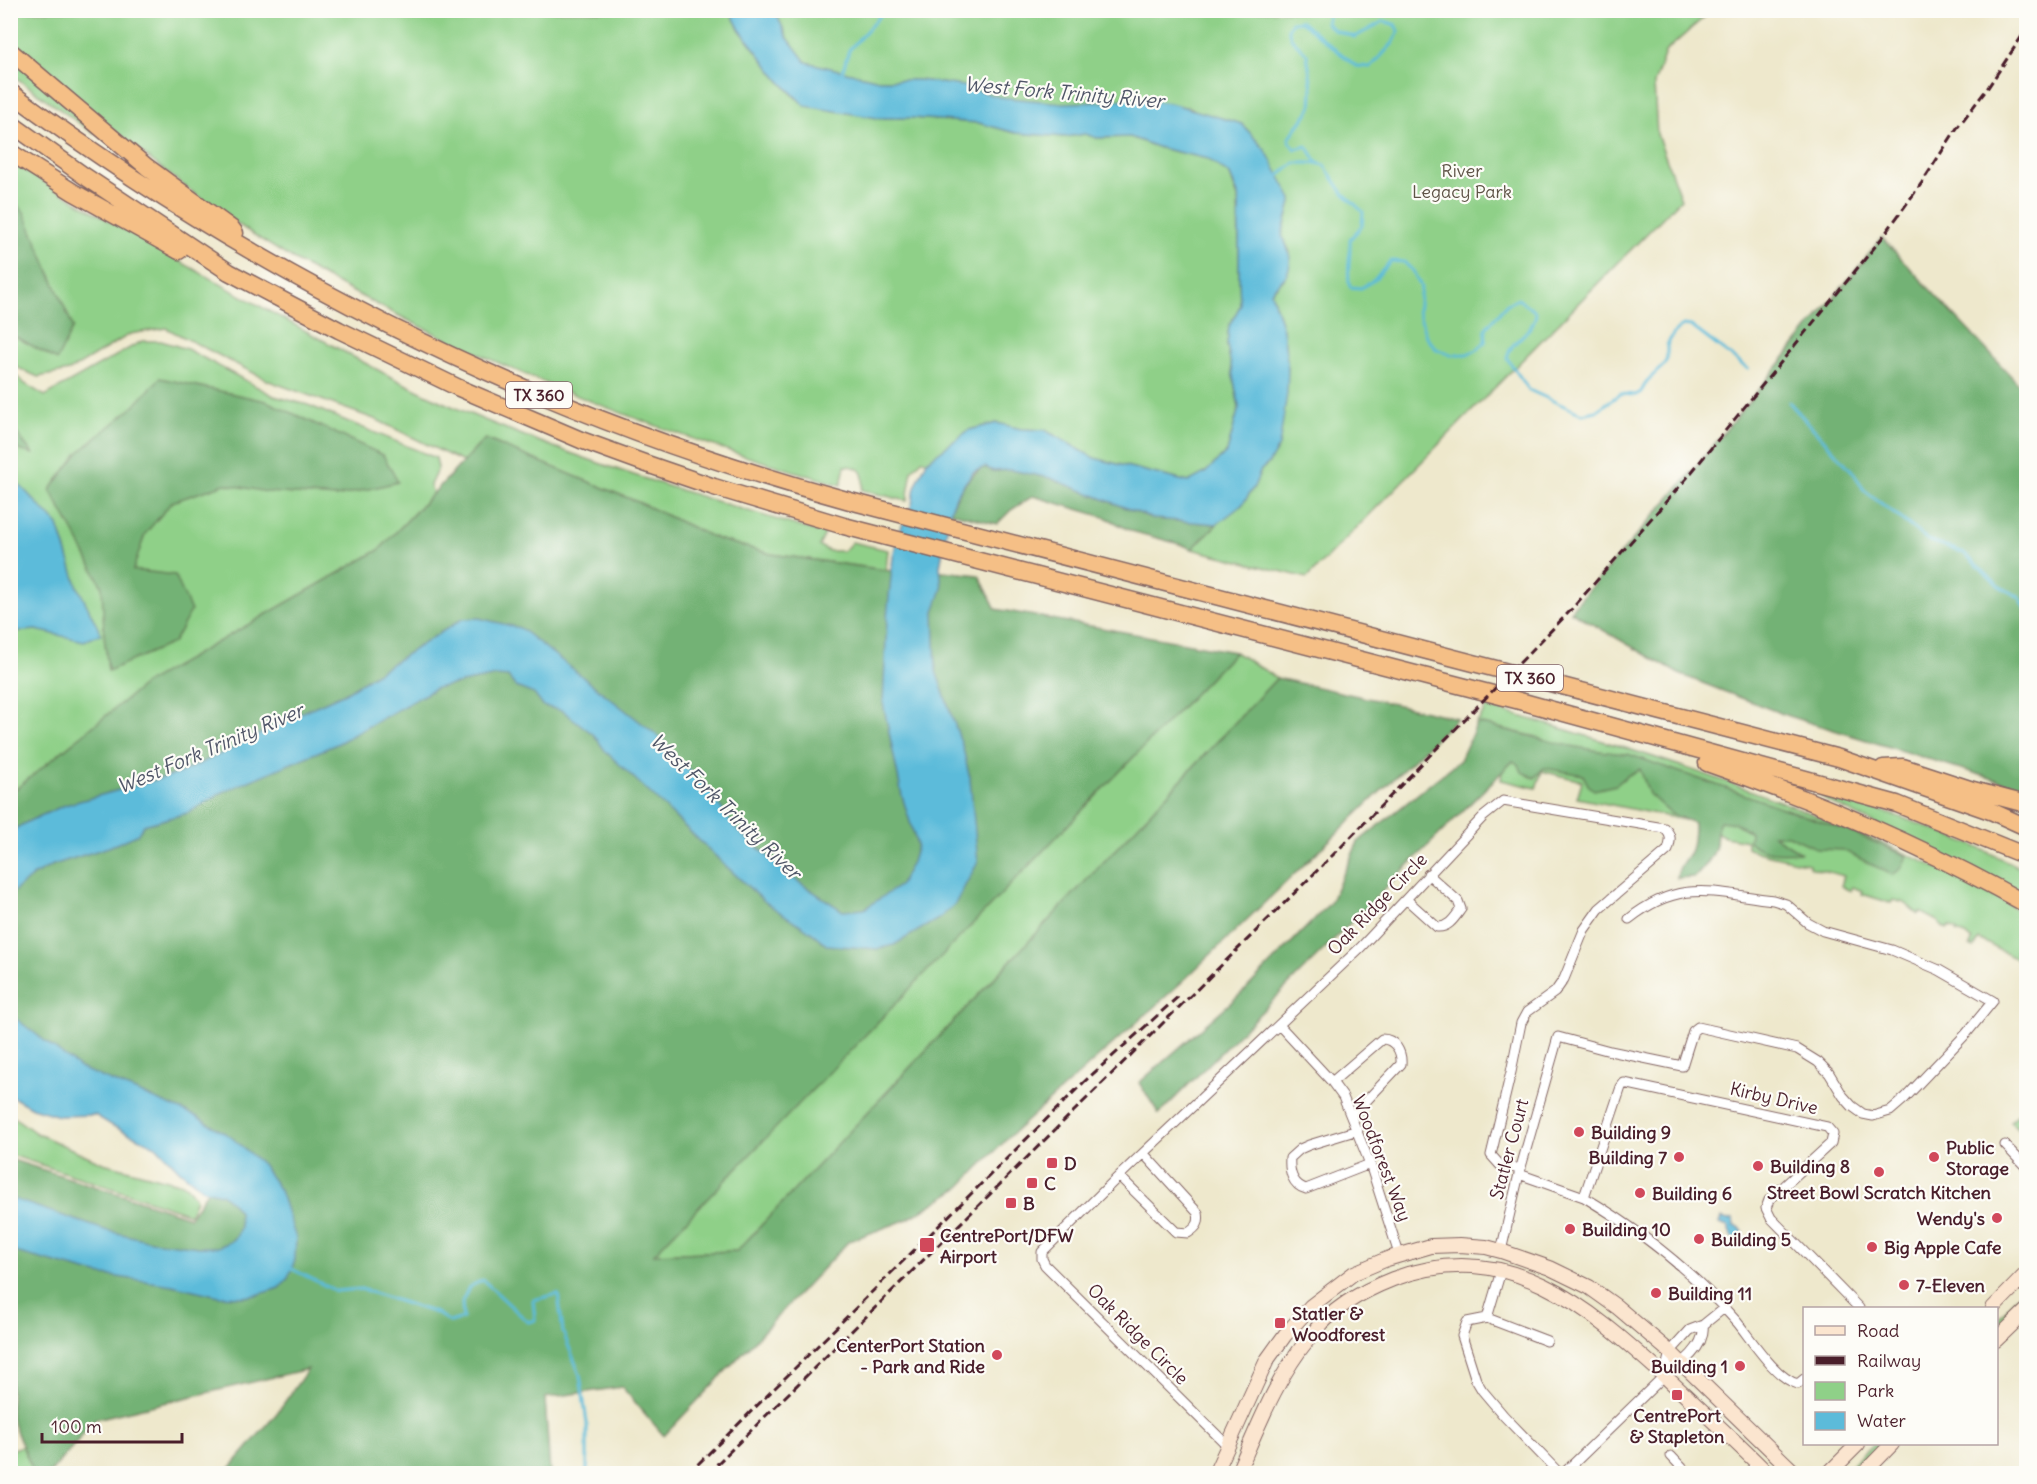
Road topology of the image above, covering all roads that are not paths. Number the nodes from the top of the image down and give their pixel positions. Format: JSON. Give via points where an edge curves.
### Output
{"nodes":[{"id":1,"x":10,"y":51,"type":"edge"},
{"id":2,"x":10,"y":92,"type":"edge"},
{"id":3,"x":10,"y":123,"type":"edge"},
{"id":4,"x":10,"y":152,"type":"edge"},
{"id":5,"x":245,"y":249,"type":"junction"},
{"id":6,"x":229,"y":272,"type":"junction"},
{"id":7,"x":1664,"y":741,"type":"junction"},
{"id":8,"x":1872,"y":768,"type":"junction"},
{"id":9,"x":2026,"y":804,"type":"edge"},
{"id":10,"x":2026,"y":827,"type":"edge"},
{"id":11,"x":2026,"y":856,"type":"edge"},
{"id":12,"x":1428,"y":874,"type":"junction"},
{"id":13,"x":1406,"y":899,"type":"junction"},
{"id":14,"x":2026,"y":904,"type":"edge"},
{"id":15,"x":1629,"y":919,"type":"dead end"},
{"id":16,"x":1280,"y":1025,"type":"junction"},
{"id":17,"x":1332,"y":1082,"type":"junction"},
{"id":18,"x":1352,"y":1116,"type":"junction"},
{"id":19,"x":1358,"y":1130,"type":"junction"},
{"id":20,"x":2006,"y":1145,"type":"dead end"},
{"id":21,"x":1144,"y":1154,"type":"junction"},
{"id":22,"x":1370,"y":1164,"type":"junction"},
{"id":23,"x":2026,"y":1167,"type":"edge"},
{"id":24,"x":1520,"y":1172,"type":"junction"},
{"id":25,"x":1119,"y":1176,"type":"junction"},
{"id":26,"x":1584,"y":1197,"type":"junction"},
{"id":27,"x":1501,"y":1251,"type":"junction"},
{"id":28,"x":1399,"y":1254,"type":"junction"},
{"id":29,"x":1500,"y":1271,"type":"junction"},
{"id":30,"x":2026,"y":1274,"type":"edge"},
{"id":31,"x":1858,"y":1307,"type":"edge"},
{"id":32,"x":1994,"y":1307,"type":"edge"},
{"id":33,"x":1724,"y":1308,"type":"junction"},
{"id":34,"x":2026,"y":1311,"type":"edge"},
{"id":35,"x":1487,"y":1318,"type":"junction"},
{"id":36,"x":1703,"y":1325,"type":"junction"},
{"id":37,"x":1998,"y":1338,"type":"edge"},
{"id":38,"x":1546,"y":1341,"type":"dead end"},
{"id":39,"x":1670,"y":1352,"type":"junction"},
{"id":40,"x":1267,"y":1360,"type":"junction"},
{"id":41,"x":1682,"y":1364,"type":"junction"},
{"id":42,"x":1285,"y":1371,"type":"junction"},
{"id":43,"x":1664,"y":1376,"type":"junction"},
{"id":44,"x":1803,"y":1380,"type":"edge"},
{"id":45,"x":1227,"y":1445,"type":"junction"},
{"id":46,"x":1856,"y":1445,"type":"edge"},
{"id":47,"x":1890,"y":1445,"type":"edge"},
{"id":48,"x":1671,"y":1456,"type":"dead end"},
{"id":49,"x":1758,"y":1463,"type":"junction"},
{"id":50,"x":1215,"y":1473,"type":"edge"},
{"id":51,"x":1237,"y":1473,"type":"edge"},
{"id":52,"x":1562,"y":1473,"type":"edge"},
{"id":53,"x":1688,"y":1473,"type":"edge"},
{"id":54,"x":1747,"y":1473,"type":"edge"},
{"id":55,"x":1768,"y":1473,"type":"edge"},
{"id":56,"x":1796,"y":1473,"type":"edge"},
{"id":57,"x":1828,"y":1473,"type":"edge"},
{"id":58,"x":1863,"y":1473,"type":"edge"}],
"edges":[{"from":1,"to":5,"type":"highway","via":[[147,167],[232,229]]},
{"from":2,"to":5,"type":"highway","number":"TX 360","via":[[99,156]]},
{"from":3,"to":6,"type":"highway","number":"TX 360"},
{"from":4,"to":6,"type":"highway","via":[[211,269]]},
{"from":5,"to":8,"type":"highway","number":"TX 360","via":[[403,334],[591,416],[720,463],[850,501]]},
{"from":6,"to":7,"type":"highway","number":"TX 360","via":[[398,359],[523,416],[714,487],[844,525]]},
{"from":7,"to":11,"type":"highway","number":"TX 360","via":[[1897,804]]},
{"from":7,"to":14,"type":"highway","via":[[1693,758],[1788,791],[1890,835]]},
{"from":8,"to":9,"type":"highway","via":[[1903,767]]},
{"from":8,"to":10,"type":"highway","number":"TX 360"},
{"from":12,"to":13,"type":"street","name":"Oak Ridge Circle"},
{"from":12,"to":13,"type":"street","via":[[1458,901],[1461,909],[1454,919],[1437,927]]},
{"from":12,"to":24,"type":"street","name":"Oak Ridge Circle","via":[[1503,801],[1664,828],[1670,833],[1668,850],[1599,909],[1584,930],[1564,979],[1555,992],[1527,1012],[1521,1023],[1491,1155],[1500,1165]]},
{"from":13,"to":16,"type":"street","name":"Oak Ridge Circle"},
{"from":15,"to":24,"type":"street","name":"Statler Court","via":[[1664,896],[1692,890],[1773,900],[1786,904],[1824,931],[1892,950],[1939,969],[1993,1000],[1905,1098],[1890,1111],[1873,1116],[1852,1106],[1829,1073],[1797,1049],[1698,1027],[1693,1031],[1682,1066],[1558,1037]]},
{"from":16,"to":17,"type":"street","name":"Woodforest Way"},
{"from":16,"to":21,"type":"street","name":"Oak Ridge Circle"},
{"from":17,"to":18,"type":"street","name":"Woodforest Way"},
{"from":17,"to":18,"type":"street","via":[[1382,1039],[1399,1050],[1401,1064]]},
{"from":18,"to":19,"type":"street","name":"Woodforest Way"},
{"from":19,"to":22,"type":"street","name":"Woodforest Way"},
{"from":19,"to":22,"type":"street","via":[[1300,1149],[1290,1158],[1289,1169],[1298,1185],[1306,1189]]},
{"from":20,"to":23,"type":"street"},
{"from":21,"to":25,"type":"street","name":"Oak Ridge Circle"},
{"from":21,"to":25,"type":"street","via":[[1198,1213],[1198,1226],[1188,1233],[1176,1232]]},
{"from":22,"to":28,"type":"street","name":"Woodforest Way"},
{"from":24,"to":26,"type":"street"},
{"from":24,"to":27,"type":"street","name":"Statler Court"},
{"from":25,"to":45,"type":"street","name":"Oak Ridge Circle","via":[[1042,1252],[1042,1259]]},
{"from":26,"to":31,"type":"street","name":"Kirby Drive","via":[[1624,1083],[1827,1127],[1833,1134],[1831,1143],[1769,1200],[1766,1208],[1771,1218]]},
{"from":26,"to":33,"type":"street","via":[[1620,1218],[1667,1254]]},
{"from":27,"to":28,"type":"street","via":[[1431,1246]]},
{"from":27,"to":29,"type":"street","name":"Statler Court"},
{"from":27,"to":39,"type":"street","via":[[1589,1287]]},
{"from":28,"to":40,"type":"street","via":[[1354,1273],[1323,1296]]},
{"from":29,"to":35,"type":"street"},
{"from":29,"to":42,"type":"street","via":[[1450,1266],[1405,1275],[1371,1288],[1337,1309],[1310,1336]]},
{"from":29,"to":43,"type":"street","via":[[1552,1289],[1577,1303]]},
{"from":30,"to":32,"type":"street"},
{"from":33,"to":36,"type":"street"},
{"from":33,"to":44,"type":"street","via":[[1779,1372],[1794,1383]]},
{"from":34,"to":37,"type":"street"},
{"from":35,"to":38,"type":"street"},
{"from":35,"to":52,"type":"street","via":[[1467,1322],[1462,1336],[1476,1380],[1492,1404]]},
{"from":36,"to":39,"type":"street","via":[[1690,1330]]},
{"from":36,"to":41,"type":"street","via":[[1704,1331],[1693,1352]]},
{"from":39,"to":41,"type":"street"},
{"from":39,"to":43,"type":"street"},
{"from":40,"to":42,"type":"street"},
{"from":40,"to":45,"type":"street"},
{"from":41,"to":43,"type":"street"},
{"from":41,"to":56,"type":"street"},
{"from":42,"to":51,"type":"street"},
{"from":43,"to":49,"type":"street"},
{"from":43,"to":52,"type":"street"},
{"from":45,"to":50,"type":"street"},
{"from":46,"to":57,"type":"street"},
{"from":47,"to":58,"type":"street"},
{"from":48,"to":53,"type":"street"},
{"from":49,"to":54,"type":"street"},
{"from":49,"to":55,"type":"street"}]}
